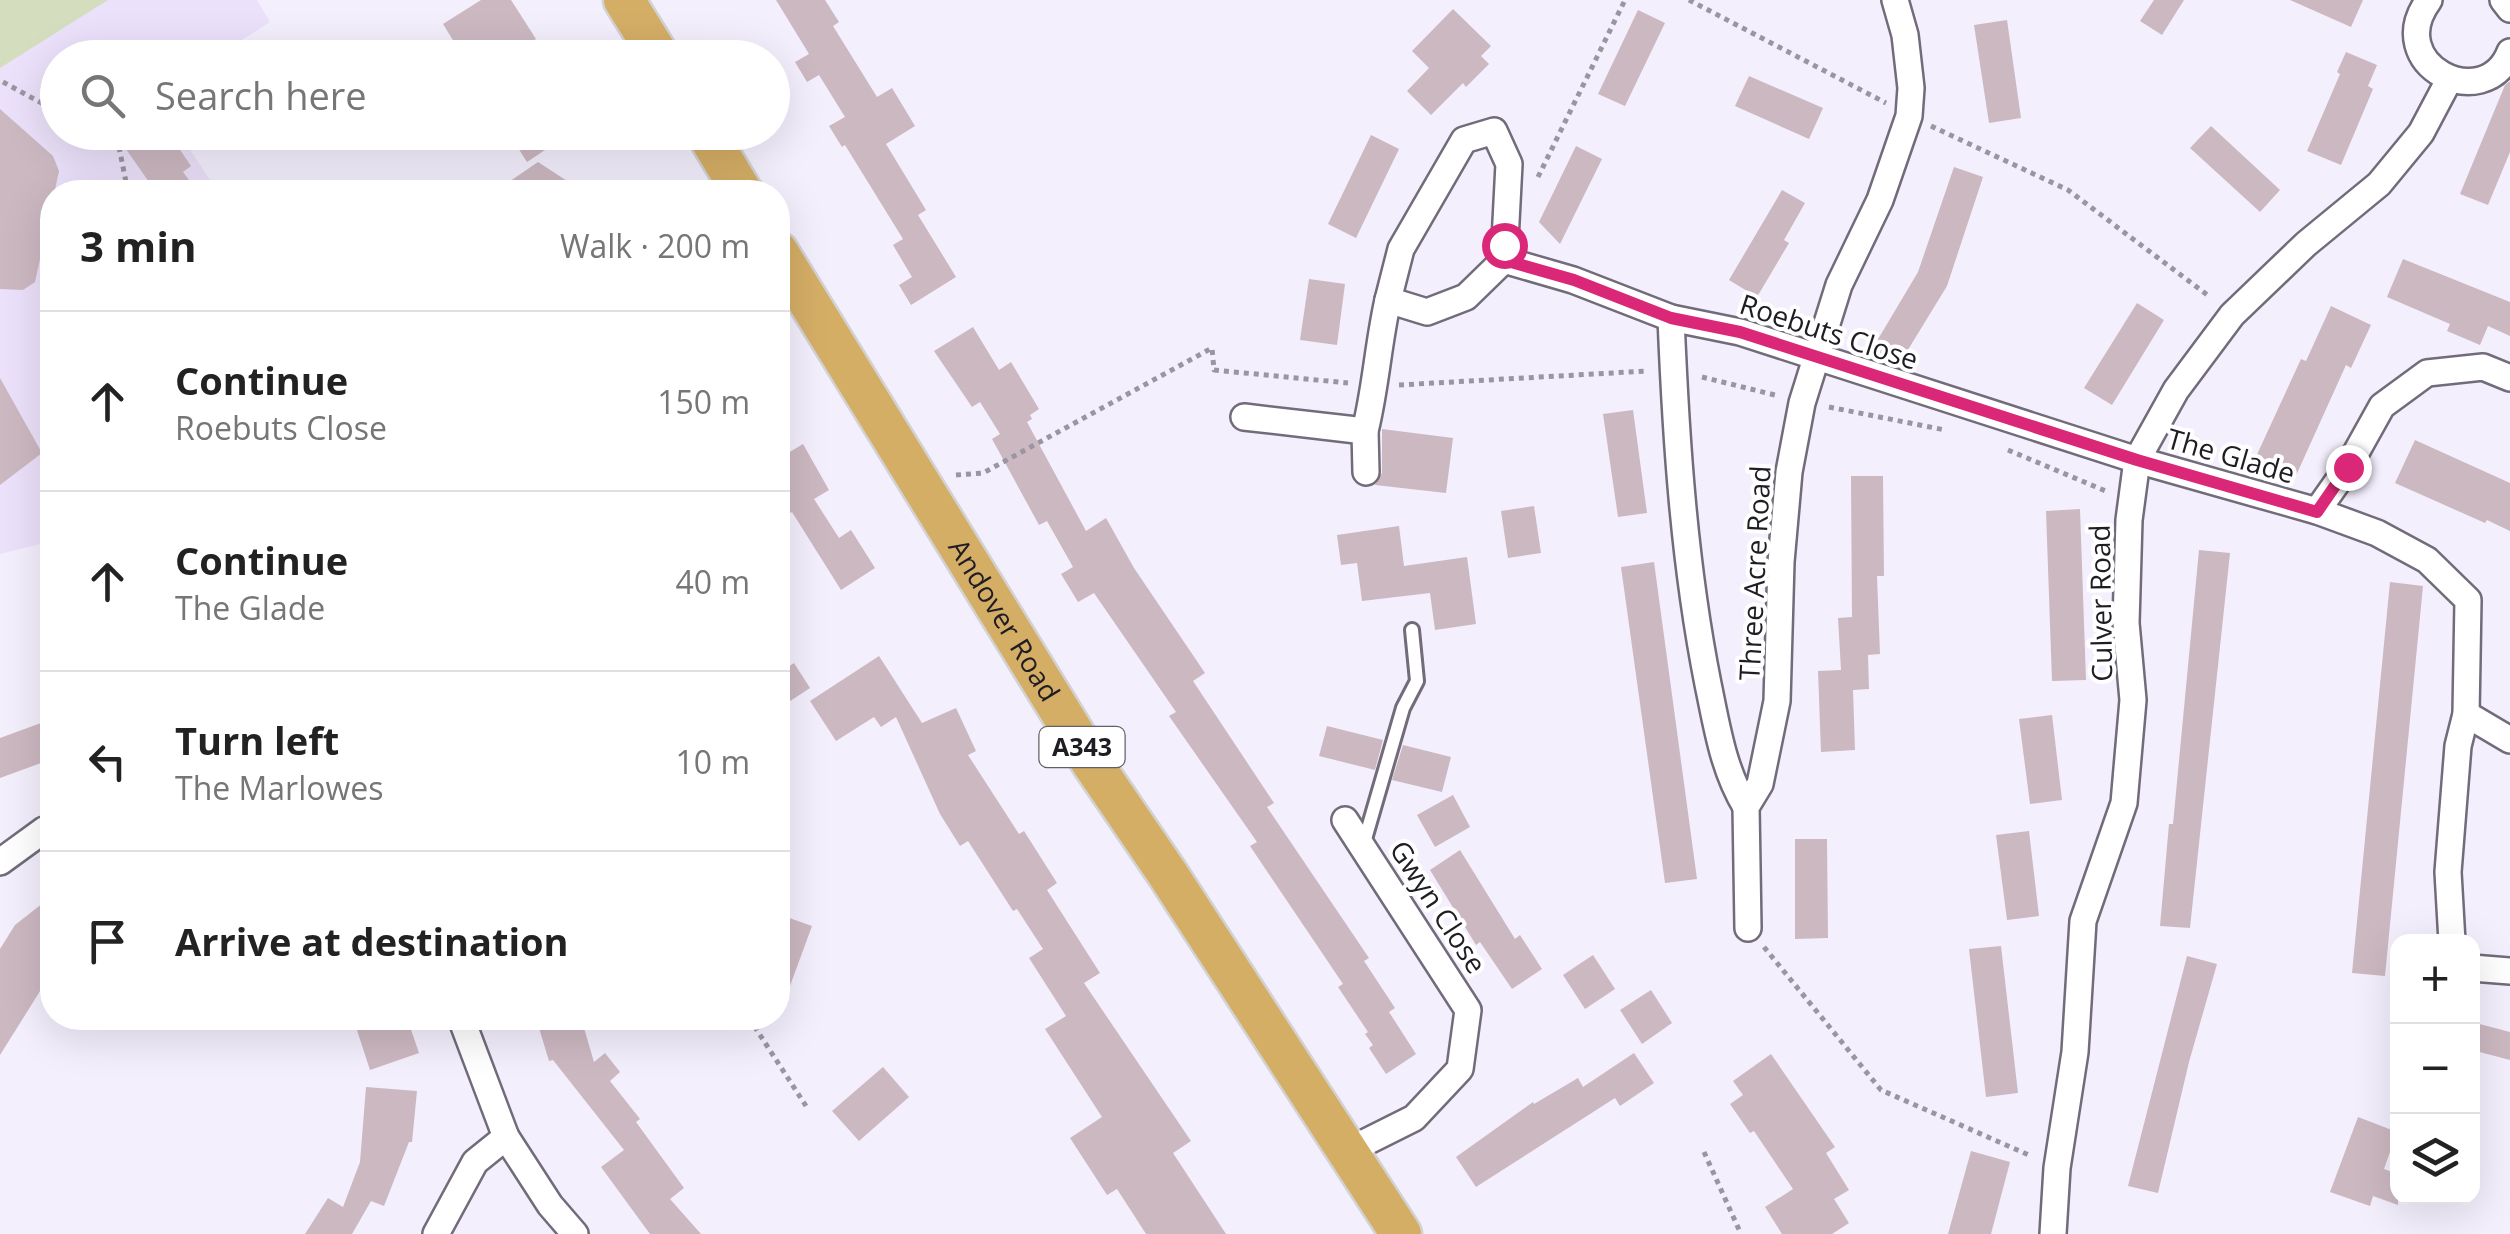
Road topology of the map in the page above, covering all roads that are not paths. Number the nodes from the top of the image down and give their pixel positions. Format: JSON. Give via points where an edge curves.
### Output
{"nodes":[{"id":1,"x":624,"y":0,"type":"edge"},
{"id":2,"x":1895,"y":0,"type":"edge"},
{"id":3,"x":2429,"y":0,"type":"edge"},
{"id":4,"x":2503,"y":0,"type":"edge"},
{"id":5,"x":2510,"y":9,"type":"edge"},
{"id":6,"x":649,"y":40,"type":"edge"},
{"id":7,"x":2510,"y":52,"type":"edge"},
{"id":8,"x":2448,"y":80,"type":"junction"},
{"id":9,"x":717,"y":150,"type":"edge"},
{"id":10,"x":735,"y":180,"type":"edge"},
{"id":11,"x":1504,"y":260,"type":"junction"},
{"id":12,"x":790,"y":282,"type":"edge"},
{"id":13,"x":1388,"y":300,"type":"junction"},
{"id":14,"x":1671,"y":318,"type":"junction"},
{"id":15,"x":1816,"y":357,"type":"junction"},
{"id":16,"x":2510,"y":378,"type":"edge"},
{"id":17,"x":1244,"y":417,"type":"dead end"},
{"id":18,"x":1365,"y":431,"type":"junction"},
{"id":19,"x":2137,"y":460,"type":"junction"},
{"id":20,"x":1366,"y":472,"type":"dead end"},
{"id":21,"x":2317,"y":512,"type":"junction"},
{"id":22,"x":1412,"y":630,"type":"dead end"},
{"id":23,"x":2466,"y":714,"type":"junction"},
{"id":24,"x":2510,"y":740,"type":"edge"},
{"id":25,"x":1746,"y":807,"type":"junction"},
{"id":26,"x":1345,"y":820,"type":"dead end"},
{"id":27,"x":40,"y":833,"type":"edge"},
{"id":28,"x":1363,"y":846,"type":"junction"},
{"id":29,"x":0,"y":862,"type":"edge"},
{"id":30,"x":1748,"y":928,"type":"road end"},
{"id":31,"x":2452,"y":934,"type":"edge"},
{"id":32,"x":2480,"y":969,"type":"edge"},
{"id":33,"x":2510,"y":971,"type":"edge"},
{"id":34,"x":466,"y":1030,"type":"edge"},
{"id":35,"x":506,"y":1137,"type":"junction"},
{"id":36,"x":1348,"y":1151,"type":"junction"},
{"id":37,"x":436,"y":1234,"type":"edge"},
{"id":38,"x":575,"y":1234,"type":"edge"},
{"id":39,"x":1401,"y":1234,"type":"edge"},
{"id":40,"x":2053,"y":1234,"type":"edge"}],
"edges":[{"from":1,"to":6,"type":"main road"},
{"from":2,"to":15,"type":"street","name":"Three Acre Road","via":[[1912,88],[1910,116]]},
{"from":3,"to":8,"type":"street","via":[[2419,14],[2416,40],[2427,64]]},
{"from":4,"to":5,"type":"street"},
{"from":7,"to":8,"type":"street","via":[[2505,64],[2479,81]]},
{"from":8,"to":19,"type":"street","name":"Culver Road","via":[[2420,132],[2379,184],[2232,315],[2176,390]]},
{"from":9,"to":10,"type":"main road"},
{"from":11,"to":13,"type":"street","via":[[1466,297],[1427,312]]},
{"from":11,"to":13,"type":"street","via":[[1509,164],[1494,131],[1464,140],[1401,249]]},
{"from":11,"to":14,"type":"street","name":"Roebuts Close"},
{"from":12,"to":36,"type":"main road","name":"Andover Road","number":"A343","via":[[1092,763]]},
{"from":13,"to":18,"type":"street"},
{"from":14,"to":15,"type":"street","name":"Roebuts Close"},
{"from":14,"to":25,"type":"street","name":"Three Acre Road","via":[[1693,610],[1729,778]]},
{"from":15,"to":19,"type":"street","name":"Roebuts Close"},
{"from":15,"to":25,"type":"street","name":"Three Acre Road","via":[[1788,472],[1777,701],[1760,784]]},
{"from":16,"to":21,"type":"street","via":[[2482,367],[2427,373],[2382,406]]},
{"from":17,"to":18,"type":"street"},
{"from":18,"to":20,"type":"street"},
{"from":19,"to":21,"type":"street","name":"The Glade"},
{"from":19,"to":40,"type":"street","name":"Culver Road","via":[[2126,623],[2133,700],[2124,803],[2083,921]]},
{"from":21,"to":23,"type":"street","name":"The Glade","via":[[2427,560],[2468,600]]},
{"from":22,"to":28,"type":"lane","via":[[1417,682],[1403,708]]},
{"from":23,"to":24,"type":"street"},
{"from":23,"to":31,"type":"street","name":"The Glade","via":[[2448,872]]},
{"from":25,"to":30,"type":"street","name":"Three Acre Road"},
{"from":26,"to":28,"type":"street","name":"Gwyn Close"},
{"from":27,"to":29,"type":"street"},
{"from":28,"to":36,"type":"street","name":"Gwyn Close","via":[[1468,1010],[1460,1070],[1414,1118]]},
{"from":32,"to":33,"type":"street"},
{"from":34,"to":35,"type":"street"},
{"from":35,"to":37,"type":"street","via":[[475,1162]]},
{"from":35,"to":38,"type":"street"},
{"from":36,"to":39,"type":"main road","name":"Andover Road","number":"A343"}]}
